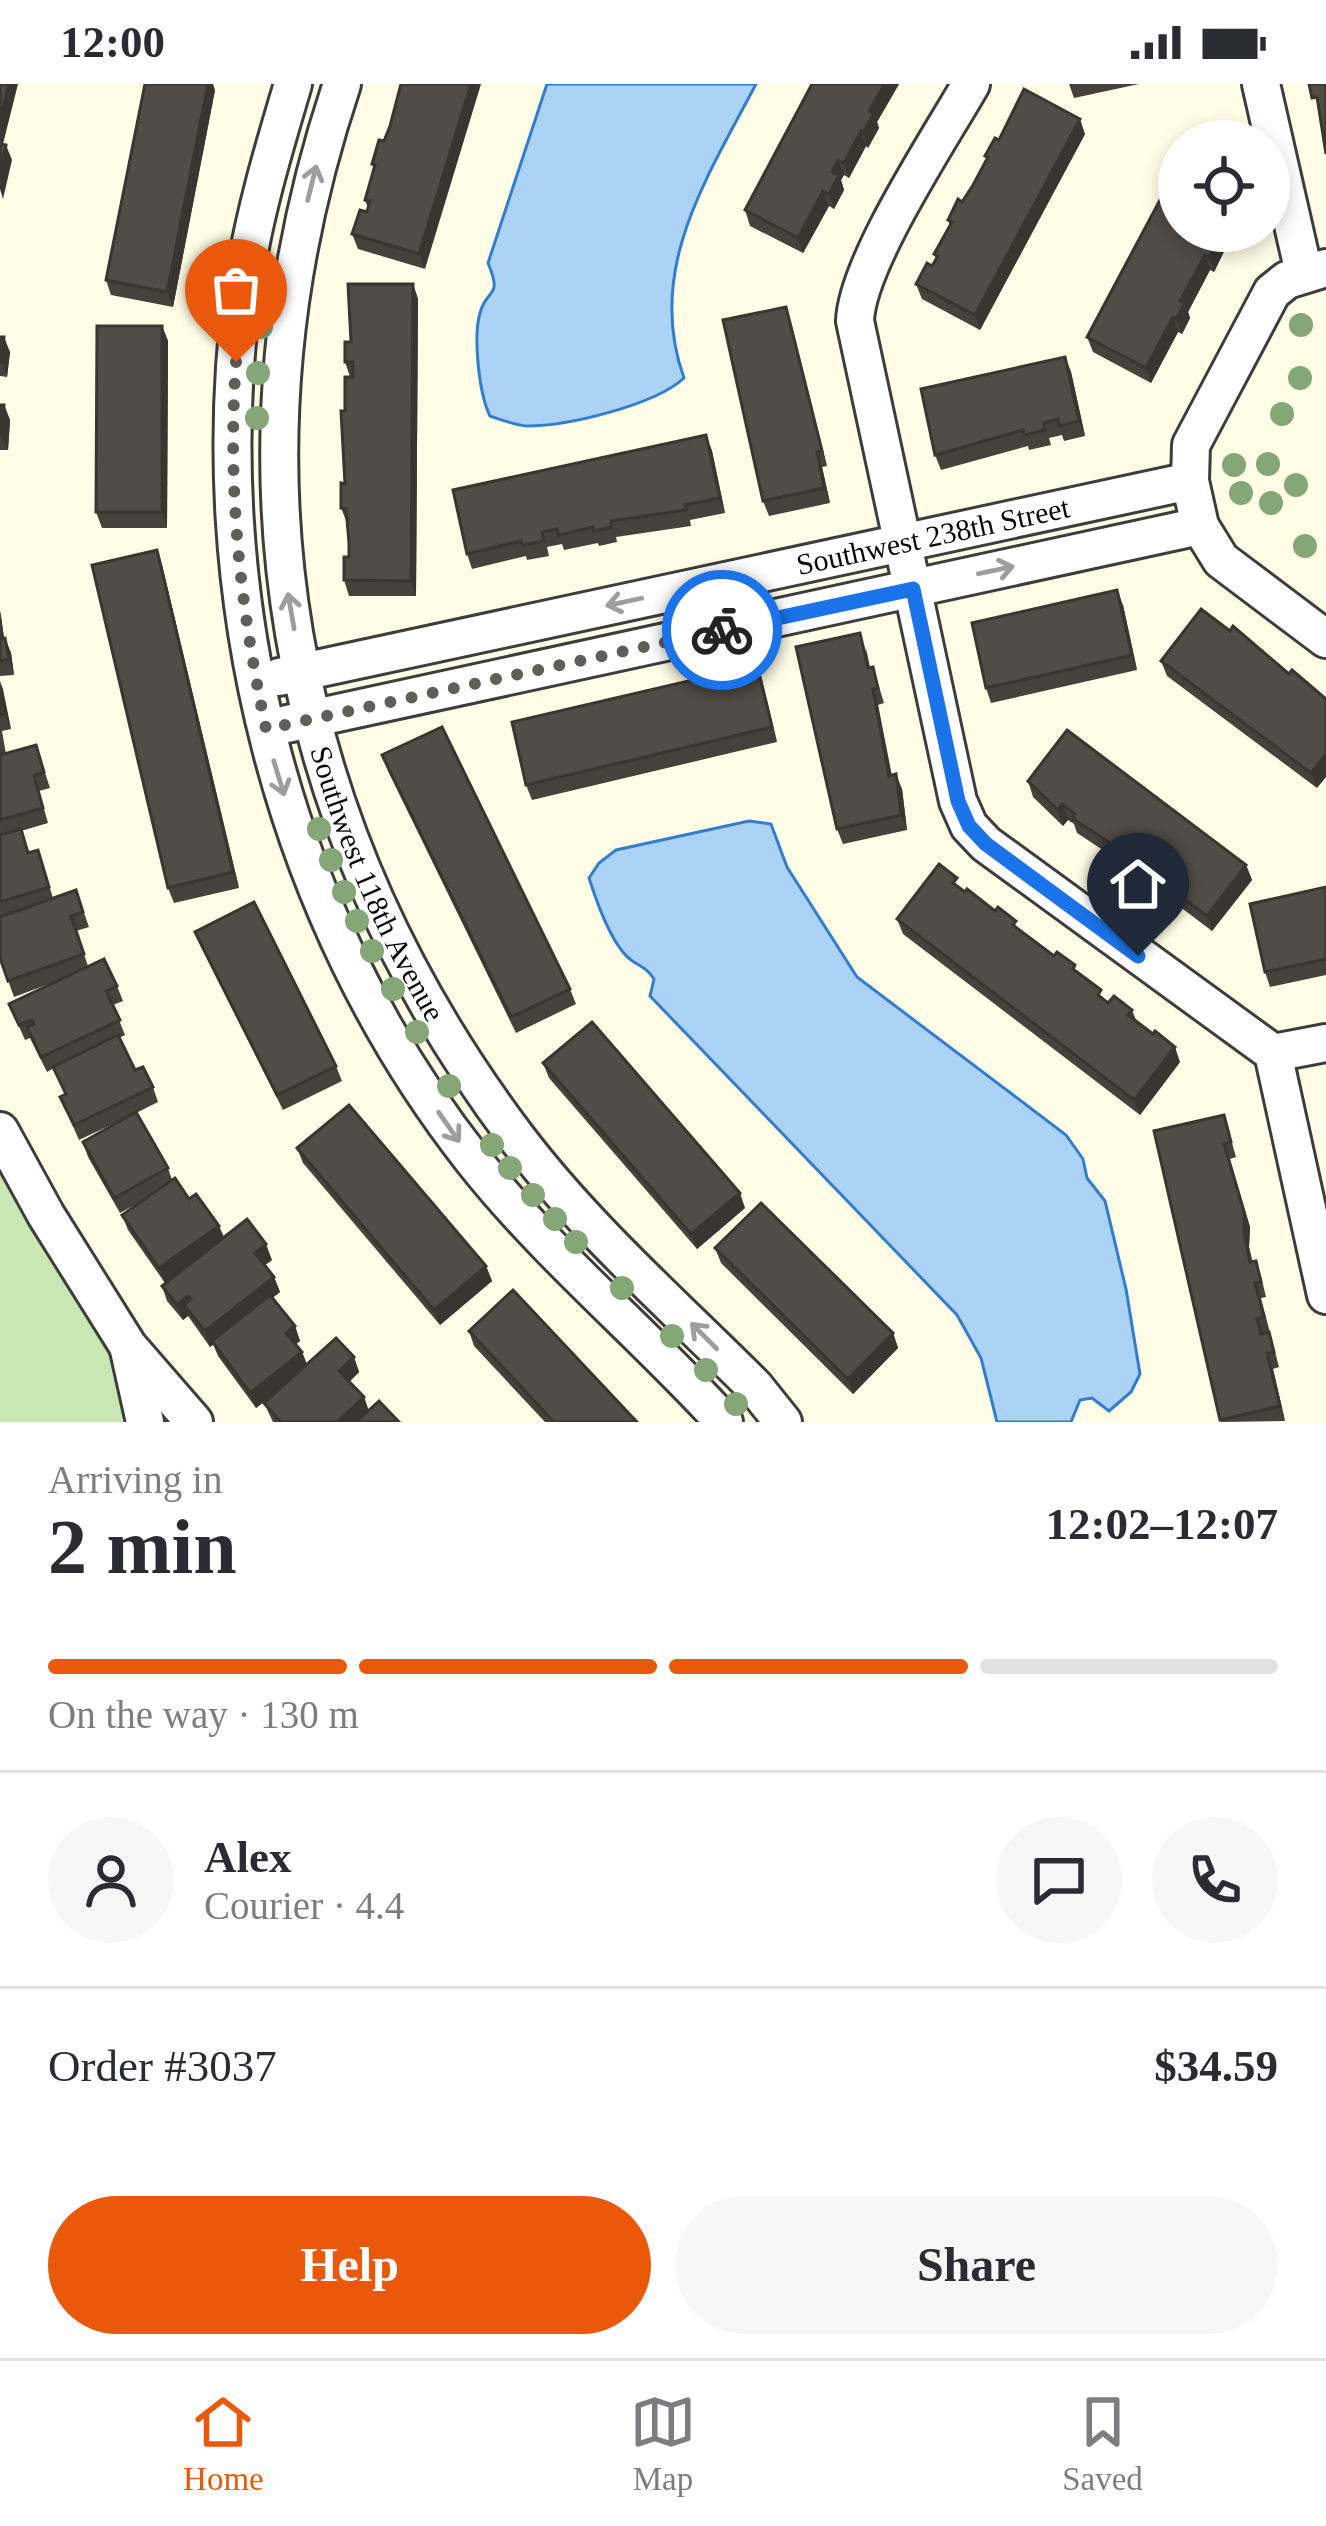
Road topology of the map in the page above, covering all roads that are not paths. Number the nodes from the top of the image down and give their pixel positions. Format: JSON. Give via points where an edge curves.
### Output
{"nodes":[{"id":1,"x":292,"y":84,"type":"edge"},
{"id":2,"x":342,"y":84,"type":"edge"},
{"id":3,"x":971,"y":84,"type":"edge"},
{"id":4,"x":1261,"y":84,"type":"edge"},
{"id":5,"x":1315,"y":271,"type":"edge"},
{"id":6,"x":1190,"y":481,"type":"junction"},
{"id":7,"x":1199,"y":526,"type":"junction"},
{"id":8,"x":902,"y":542,"type":"junction"},
{"id":9,"x":913,"y":589,"type":"junction"},
{"id":10,"x":1326,"y":640,"type":"edge"},
{"id":11,"x":302,"y":672,"type":"junction"},
{"id":12,"x":256,"y":682,"type":"junction"},
{"id":13,"x":312,"y":719,"type":"junction"},
{"id":14,"x":266,"y":729,"type":"junction"},
{"id":15,"x":1326,"y":1042,"type":"edge"},
{"id":16,"x":1273,"y":1054,"type":"junction"},
{"id":17,"x":0,"y":1131,"type":"edge"},
{"id":18,"x":1326,"y":1295,"type":"edge"},
{"id":19,"x":128,"y":1346,"type":"junction"},
{"id":20,"x":146,"y":1422,"type":"edge"},
{"id":21,"x":194,"y":1422,"type":"edge"},
{"id":22,"x":724,"y":1422,"type":"edge"},
{"id":23,"x":783,"y":1422,"type":"edge"}],
"edges":[{"from":1,"to":12,"type":"street","name":"Southwest 118th Avenue","via":[[244,284],[233,398],[232,509]]},
{"from":11,"to":2,"type":"street","name":"Southwest 118th Avenue","one_way":true,"via":[[284,558],[281,382],[303,220]]},
{"from":3,"to":8,"type":"street","via":[[856,298]]},
{"from":4,"to":5,"type":"street"},
{"from":5,"to":6,"type":"street","via":[[1272,292],[1262,308],[1196,432]]},
{"from":6,"to":7,"type":"street"},
{"from":6,"to":8,"type":"street","name":"Southwest 238th Street"},
{"from":9,"to":7,"type":"street","name":"Southwest 238th Street","one_way":true},
{"from":7,"to":10,"type":"street","via":[[1220,560]]},
{"from":8,"to":9,"type":"street"},
{"from":8,"to":11,"type":"street","name":"Southwest 238th Street","one_way":true},
{"from":9,"to":13,"type":"street","name":"Southwest 238th Street"},
{"from":9,"to":16,"type":"street","via":[[969,826]]},
{"from":11,"to":12,"type":"street","name":"Southwest 238th Street"},
{"from":11,"to":13,"type":"street","name":"Southwest 118th Avenue"},
{"from":12,"to":14,"type":"street","name":"Southwest 118th Avenue"},
{"from":13,"to":14,"type":"street","name":"Southwest 238th Street"},
{"from":23,"to":13,"type":"street","name":"Southwest 118th Avenue","one_way":true,"via":[[554,1183],[456,1052],[361,870]]},
{"from":14,"to":22,"type":"street","name":"Southwest 118th Avenue","one_way":true,"via":[[340,938],[430,1099],[541,1237]]},
{"from":15,"to":16,"type":"street"},
{"from":16,"to":18,"type":"street"},
{"from":17,"to":19,"type":"street"},
{"from":19,"to":20,"type":"street"},
{"from":19,"to":21,"type":"street"}]}
